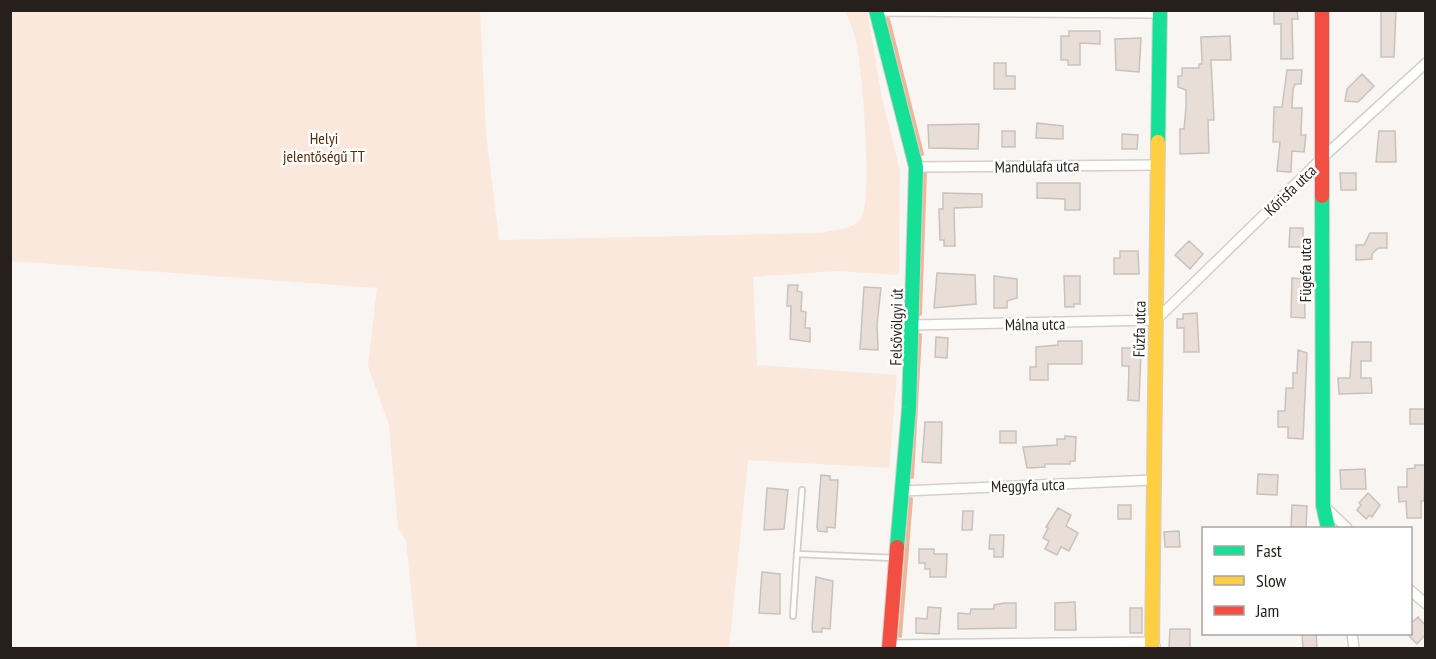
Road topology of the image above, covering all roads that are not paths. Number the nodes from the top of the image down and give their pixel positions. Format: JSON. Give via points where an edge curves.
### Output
{"nodes":[{"id":1,"x":1322,"y":10,"type":"edge"},
{"id":2,"x":876,"y":11,"type":"edge"},
{"id":3,"x":1160,"y":12,"type":"edge"},
{"id":4,"x":1425,"y":63,"type":"edge"},
{"id":5,"x":1320,"y":160,"type":"junction"},
{"id":6,"x":1157,"y":165,"type":"junction"},
{"id":7,"x":916,"y":167,"type":"junction"},
{"id":8,"x":1156,"y":320,"type":"junction"},
{"id":9,"x":913,"y":325,"type":"junction"},
{"id":10,"x":1153,"y":480,"type":"junction"},
{"id":11,"x":802,"y":490,"type":"dead end"},
{"id":12,"x":903,"y":491,"type":"junction"},
{"id":13,"x":1323,"y":505,"type":"junction"},
{"id":14,"x":1328,"y":527,"type":"edge"},
{"id":15,"x":1346,"y":527,"type":"edge"},
{"id":16,"x":797,"y":554,"type":"junction"},
{"id":17,"x":898,"y":558,"type":"junction"},
{"id":18,"x":1412,"y":592,"type":"edge"},
{"id":19,"x":1425,"y":604,"type":"edge"},
{"id":20,"x":793,"y":616,"type":"dead end"},
{"id":21,"x":889,"y":646,"type":"edge"},
{"id":22,"x":1154,"y":646,"type":"edge"}],
"edges":[{"from":1,"to":5,"type":"street","name":"Fügefa utca"},
{"from":2,"to":3,"type":"street"},
{"from":2,"to":7,"type":"street","name":"Felsővölgyi út"},
{"from":3,"to":6,"type":"street","name":"Fűzfa utca"},
{"from":4,"to":5,"type":"street","name":"Kőrisfa utca"},
{"from":5,"to":8,"type":"street","name":"Kőrisfa utca"},
{"from":5,"to":13,"type":"street","name":"Fügefa utca"},
{"from":6,"to":7,"type":"street","name":"Mandulafa utca"},
{"from":6,"to":8,"type":"street","name":"Fűzfa utca"},
{"from":7,"to":9,"type":"street","name":"Felsővölgyi út"},
{"from":8,"to":9,"type":"street","name":"Málna utca"},
{"from":8,"to":10,"type":"street","name":"Fűzfa utca"},
{"from":9,"to":12,"type":"street","name":"Felsővölgyi út"},
{"from":10,"to":12,"type":"street","name":"Meggyfa utca"},
{"from":10,"to":22,"type":"street","name":"Fűzfa utca"},
{"from":11,"to":16,"type":"lane"},
{"from":12,"to":17,"type":"street","name":"Felsővölgyi út"},
{"from":13,"to":14,"type":"street","name":"Fügefa utca"},
{"from":13,"to":15,"type":"street"},
{"from":16,"to":17,"type":"lane"},
{"from":16,"to":20,"type":"lane"},
{"from":17,"to":21,"type":"street","name":"Felsővölgyi út"},
{"from":18,"to":19,"type":"street"},
{"from":21,"to":22,"type":"street"}]}
